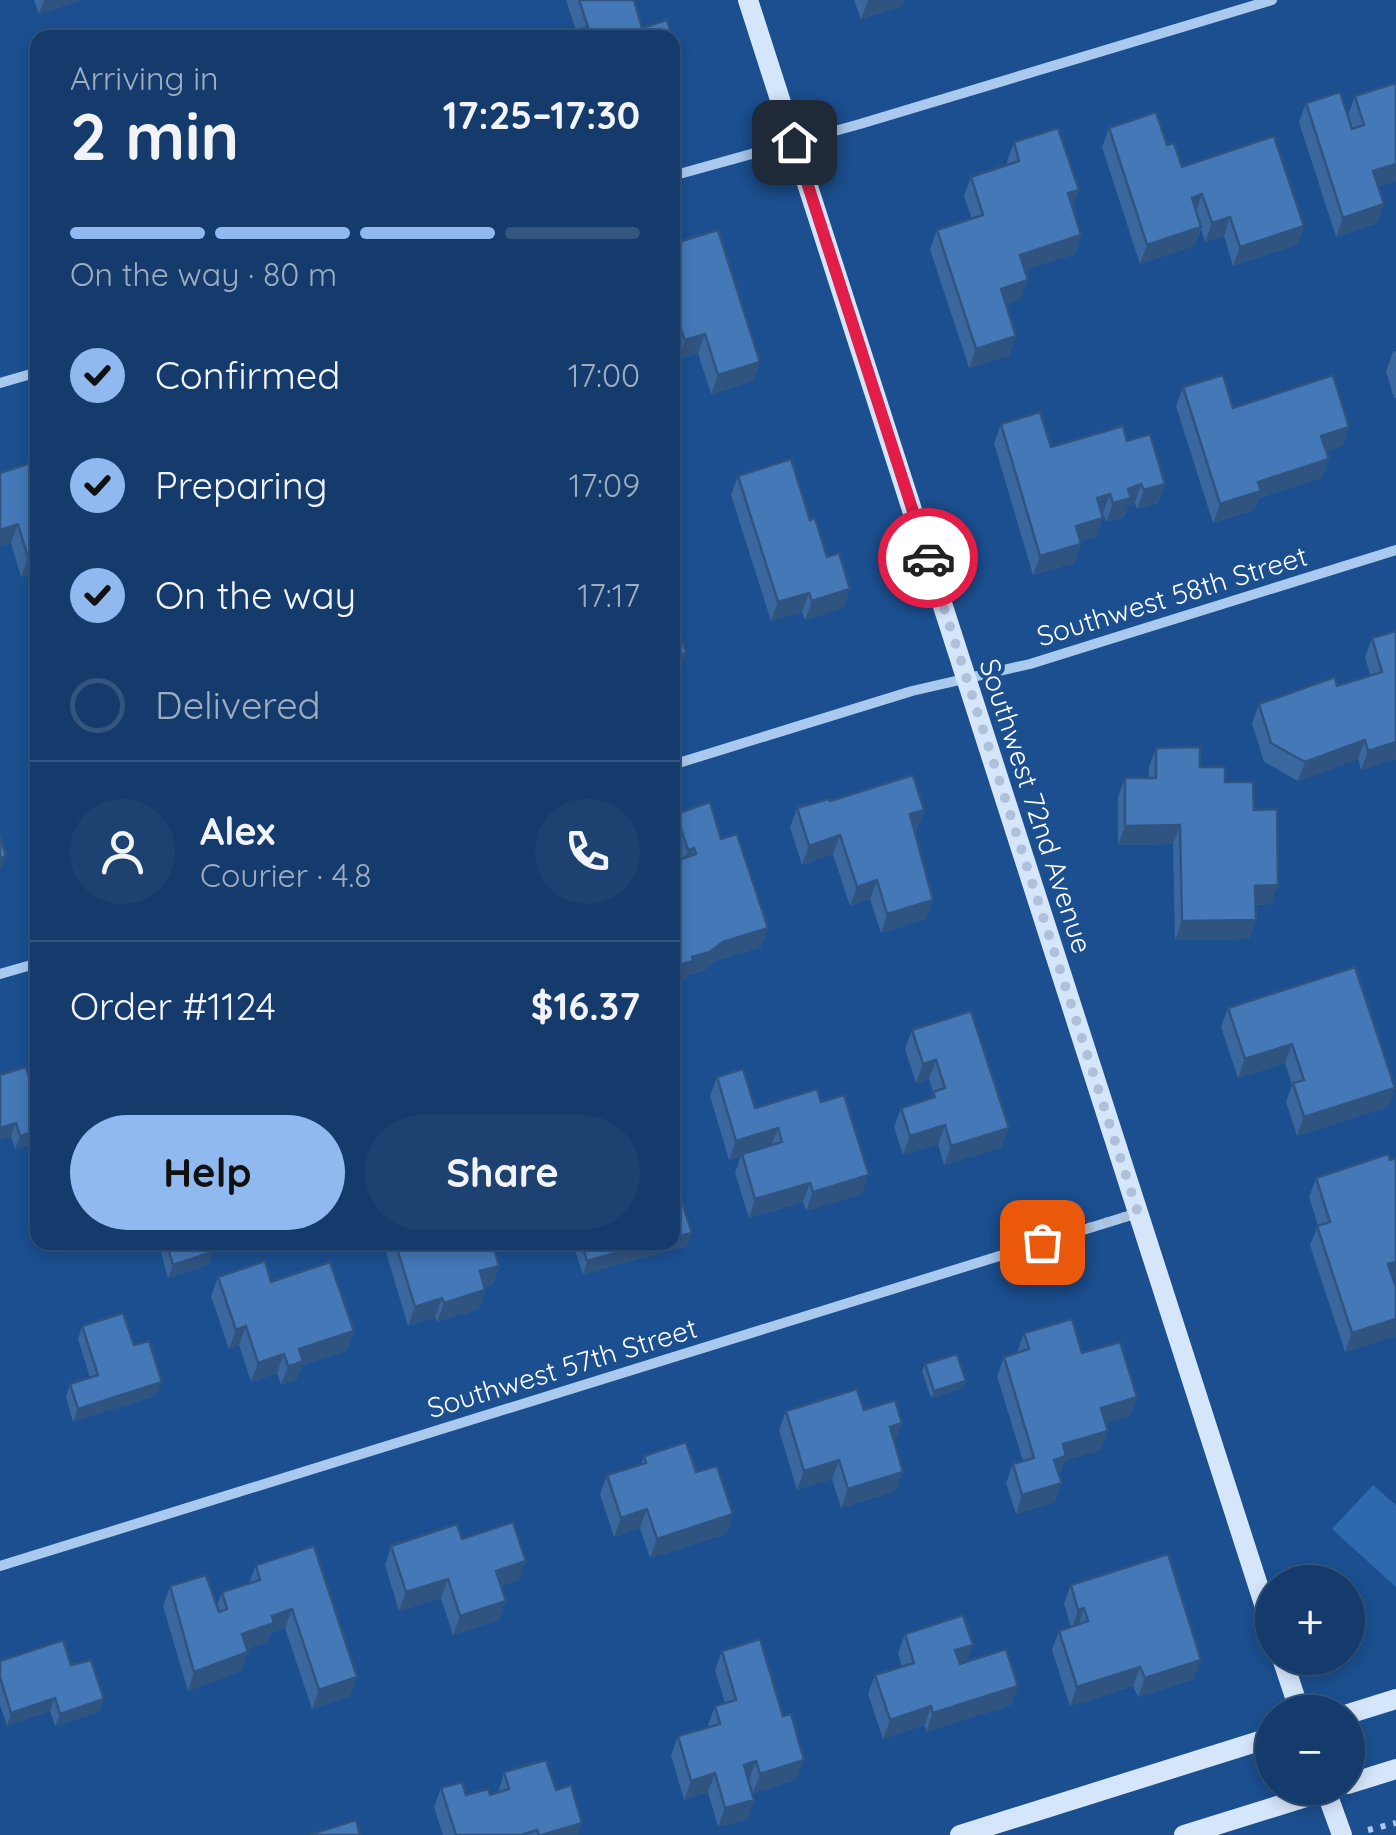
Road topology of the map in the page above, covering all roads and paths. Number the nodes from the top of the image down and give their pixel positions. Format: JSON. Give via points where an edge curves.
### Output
{"nodes":[{"id":1,"x":748,"y":0,"type":"edge"},
{"id":2,"x":1272,"y":0,"type":"edge"},
{"id":3,"x":794,"y":142,"type":"junction"},
{"id":4,"x":680,"y":174,"type":"edge"},
{"id":5,"x":30,"y":375,"type":"edge"},
{"id":6,"x":0,"y":384,"type":"edge"},
{"id":7,"x":1396,"y":550,"type":"edge"},
{"id":8,"x":967,"y":679,"type":"junction"},
{"id":9,"x":680,"y":763,"type":"edge"},
{"id":10,"x":30,"y":965,"type":"edge"},
{"id":11,"x":0,"y":974,"type":"edge"},
{"id":12,"x":1138,"y":1213,"type":"junction"},
{"id":13,"x":0,"y":1566,"type":"edge"},
{"id":14,"x":1255,"y":1577,"type":"edge"},
{"id":15,"x":1396,"y":1699,"type":"edge"},
{"id":16,"x":1365,"y":1709,"type":"edge"},
{"id":17,"x":1255,"y":1743,"type":"edge"},
{"id":18,"x":1396,"y":1768,"type":"edge"},
{"id":19,"x":1365,"y":1778,"type":"edge"},
{"id":20,"x":1277,"y":1805,"type":"edge"},
{"id":21,"x":1334,"y":1805,"type":"edge"},
{"id":22,"x":960,"y":1835,"type":"edge"},
{"id":23,"x":1184,"y":1835,"type":"edge"},
{"id":24,"x":1342,"y":1835,"type":"edge"}],
"edges":[{"from":1,"to":3,"type":"street","name":"Southwest 72nd Avenue"},
{"from":2,"to":3,"type":"street"},
{"from":3,"to":4,"type":"street"},
{"from":3,"to":8,"type":"street","name":"Southwest 72nd Avenue"},
{"from":5,"to":6,"type":"street"},
{"from":7,"to":8,"type":"street","name":"Southwest 58th Street"},
{"from":8,"to":9,"type":"street","name":"Southwest 58th Street"},
{"from":8,"to":12,"type":"street","name":"Southwest 72nd Avenue"},
{"from":10,"to":11,"type":"street"},
{"from":12,"to":13,"type":"street","name":"Southwest 57th Street"},
{"from":12,"to":14,"type":"street","name":"Southwest 72nd Avenue"},
{"from":15,"to":16,"type":"street"},
{"from":17,"to":22,"type":"street"},
{"from":18,"to":19,"type":"street"},
{"from":20,"to":23,"type":"street"},
{"from":21,"to":24,"type":"street"}]}
